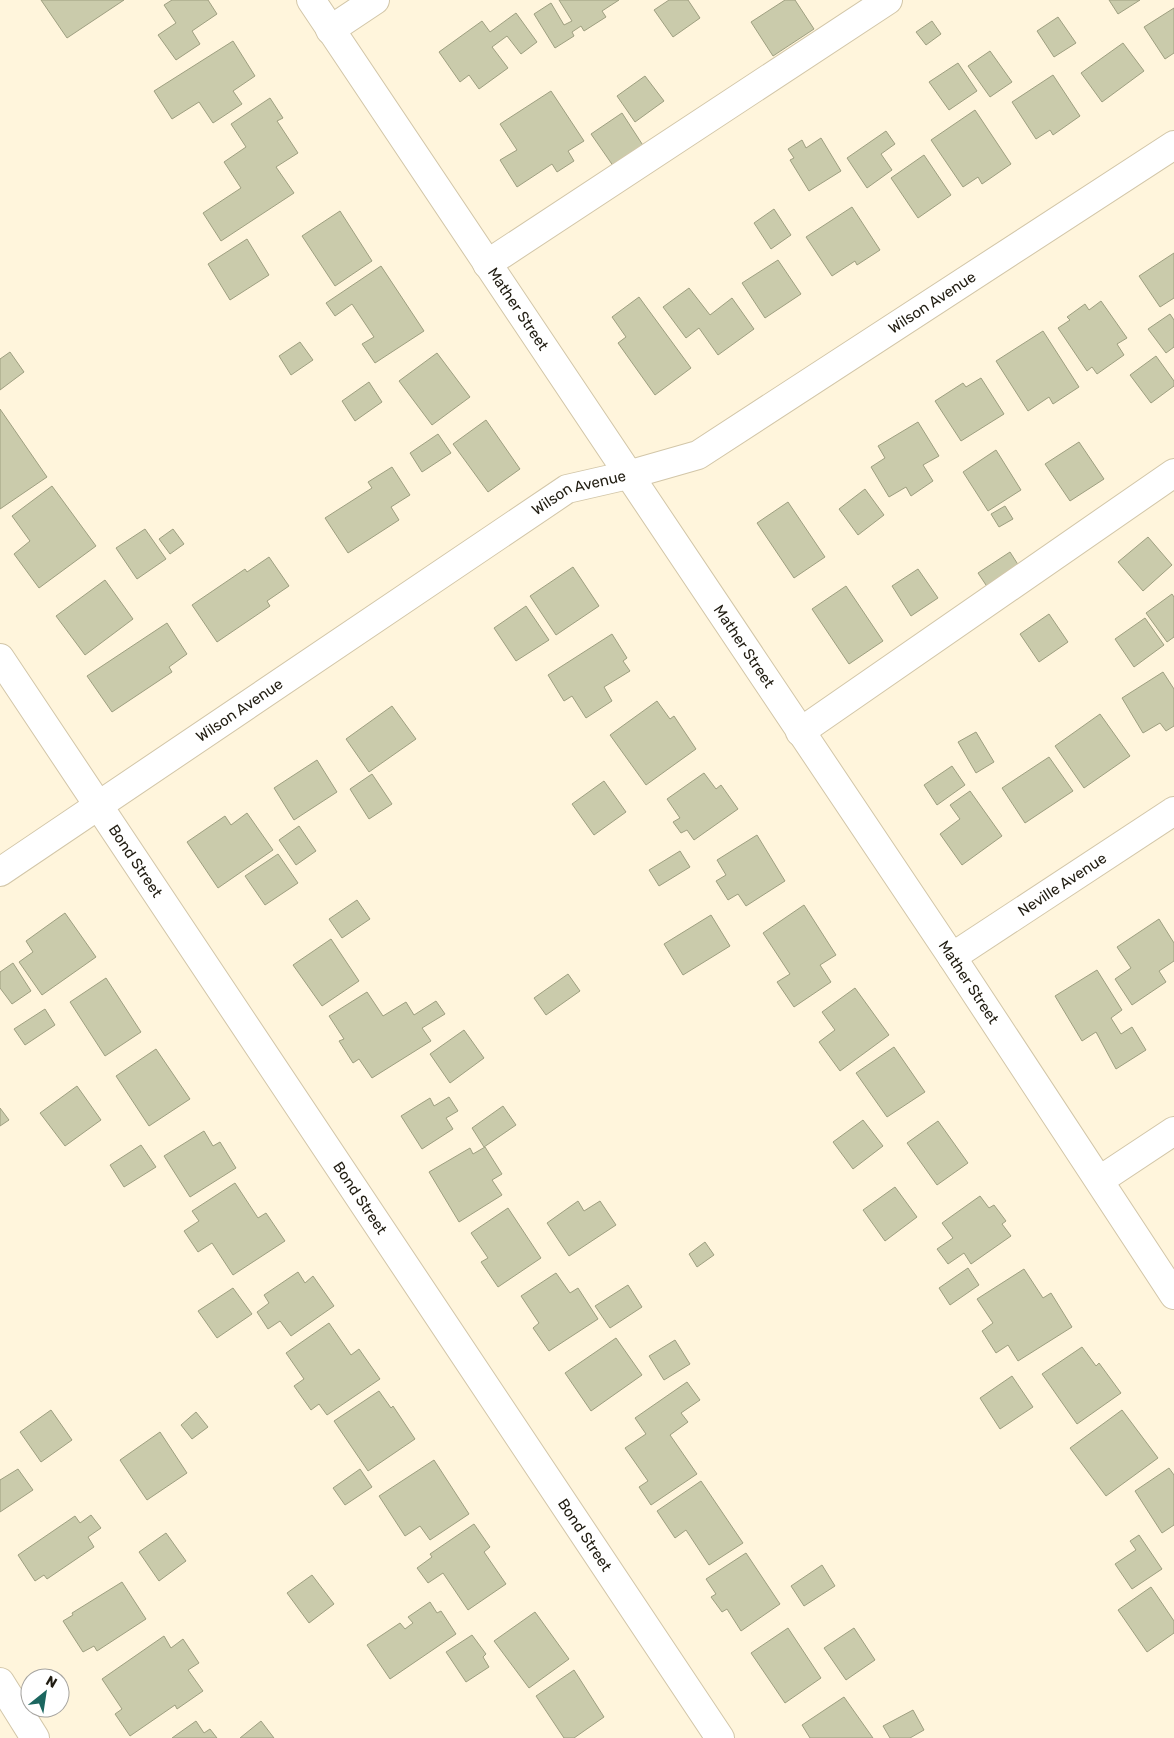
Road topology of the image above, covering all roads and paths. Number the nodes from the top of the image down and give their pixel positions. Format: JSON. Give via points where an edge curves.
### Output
{"nodes":[{"id":1,"x":310,"y":0,"type":"edge"},
{"id":2,"x":375,"y":0,"type":"edge"},
{"id":3,"x":888,"y":0,"type":"edge"},
{"id":4,"x":330,"y":30,"type":"junction"},
{"id":5,"x":1174,"y":145,"type":"edge"},
{"id":6,"x":487,"y":264,"type":"junction"},
{"id":7,"x":1174,"y":473,"type":"edge"},
{"id":8,"x":628,"y":475,"type":"junction"},
{"id":9,"x":0,"y":658,"type":"edge"},
{"id":10,"x":800,"y":732,"type":"junction"},
{"id":11,"x":100,"y":805,"type":"junction"},
{"id":12,"x":1174,"y":811,"type":"edge"},
{"id":13,"x":0,"y":872,"type":"edge"},
{"id":14,"x":952,"y":957,"type":"junction"},
{"id":15,"x":1174,"y":1131,"type":"edge"},
{"id":16,"x":1100,"y":1180,"type":"junction"},
{"id":17,"x":1174,"y":1295,"type":"edge"},
{"id":18,"x":0,"y":1682,"type":"edge"},
{"id":19,"x":35,"y":1738,"type":"edge"},
{"id":20,"x":720,"y":1738,"type":"edge"}],
"edges":[{"from":1,"to":4,"type":"street","name":"Mather Street"},
{"from":2,"to":4,"type":"street"},
{"from":3,"to":6,"type":"street"},
{"from":4,"to":6,"type":"street","name":"Mather Street"},
{"from":5,"to":8,"type":"street","name":"Wilson Avenue","via":[[698,455]]},
{"from":6,"to":8,"type":"street","name":"Mather Street"},
{"from":7,"to":10,"type":"street"},
{"from":8,"to":10,"type":"street","name":"Mather Street"},
{"from":8,"to":11,"type":"street","name":"Wilson Avenue","via":[[567,489]]},
{"from":9,"to":11,"type":"street","name":"Bond Street"},
{"from":10,"to":14,"type":"street","name":"Mather Street"},
{"from":11,"to":13,"type":"street","name":"Wilson Avenue"},
{"from":11,"to":20,"type":"street","name":"Bond Street"},
{"from":12,"to":14,"type":"street","name":"Neville Avenue"},
{"from":14,"to":16,"type":"street","name":"Mather Street"},
{"from":15,"to":16,"type":"street"},
{"from":16,"to":17,"type":"street","name":"Mather Street"},
{"from":18,"to":19,"type":"street"}]}
